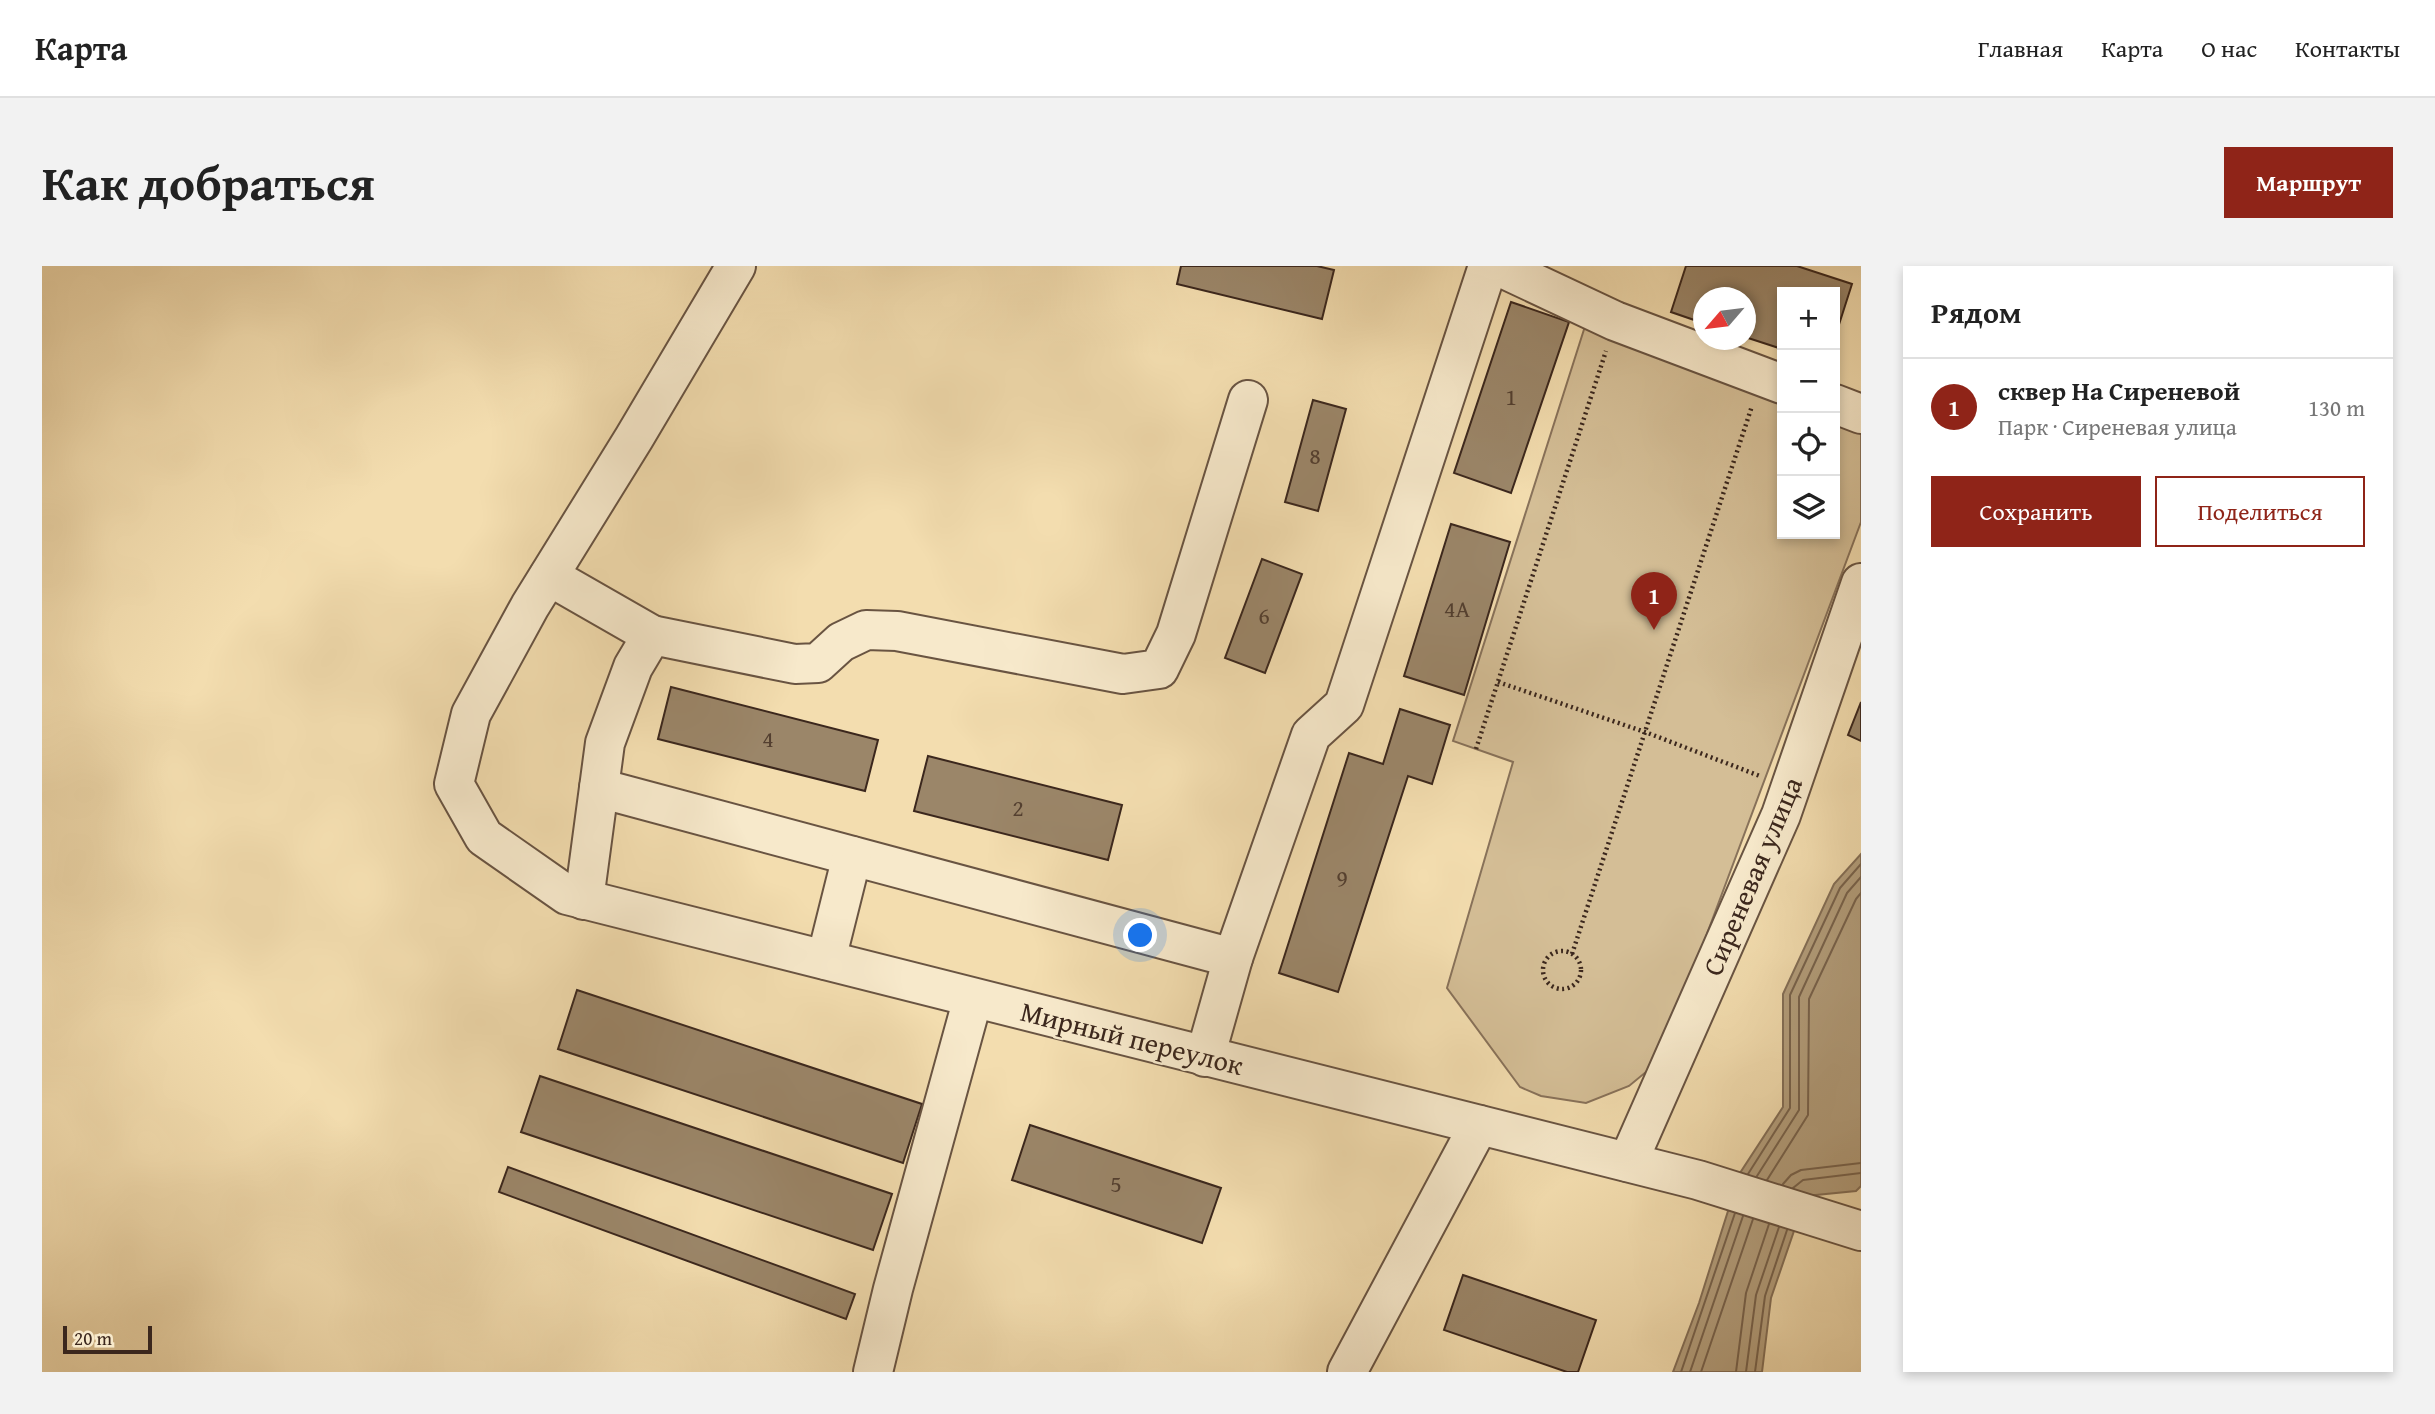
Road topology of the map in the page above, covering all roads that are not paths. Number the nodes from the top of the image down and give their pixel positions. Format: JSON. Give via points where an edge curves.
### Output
{"nodes":[{"id":1,"x":736,"y":266,"type":"edge"},
{"id":2,"x":1488,"y":266,"type":"edge"},
{"id":3,"x":1499,"y":266,"type":"edge"},
{"id":4,"x":1772,"y":381,"type":"edge"},
{"id":5,"x":1248,"y":400,"type":"dead end"},
{"id":6,"x":1840,"y":406,"type":"edge"},
{"id":7,"x":1861,"y":414,"type":"edge"},
{"id":8,"x":549,"y":576,"type":"junction"},
{"id":9,"x":1861,"y":583,"type":"edge"},
{"id":10,"x":652,"y":635,"type":"junction"},
{"id":11,"x":599,"y":788,"type":"junction"},
{"id":12,"x":852,"y":856,"type":"junction"},
{"id":13,"x":575,"y":897,"type":"junction"},
{"id":14,"x":1233,"y":958,"type":"junction"},
{"id":15,"x":826,"y":960,"type":"junction"},
{"id":16,"x":973,"y":998,"type":"junction"},
{"id":17,"x":1205,"y":1057,"type":"junction"},
{"id":18,"x":1479,"y":1125,"type":"junction"},
{"id":19,"x":1628,"y":1162,"type":"junction"},
{"id":20,"x":1861,"y":1231,"type":"edge"},
{"id":21,"x":873,"y":1372,"type":"edge"},
{"id":22,"x":1347,"y":1372,"type":"edge"}],
"edges":[{"from":1,"to":8,"type":"street"},
{"from":2,"to":14,"type":"street","via":[[1344,705],[1311,735]]},
{"from":3,"to":4,"type":"street","via":[[1615,321]]},
{"from":5,"to":10,"type":"street","via":[[1177,634],[1159,668],[1123,674],[897,631],[866,630],[841,642],[818,663],[795,664]]},
{"from":6,"to":7,"type":"street"},
{"from":8,"to":10,"type":"street"},
{"from":8,"to":13,"type":"street","via":[[471,714],[454,784],[484,837]]},
{"from":9,"to":19,"type":"street","name":"Сиреневая улица","via":[[1781,815]]},
{"from":10,"to":11,"type":"street","via":[[633,667],[605,743]]},
{"from":11,"to":12,"type":"street"},
{"from":11,"to":13,"type":"street"},
{"from":12,"to":14,"type":"street"},
{"from":12,"to":15,"type":"street"},
{"from":13,"to":15,"type":"street","name":"Мирный переулок"},
{"from":14,"to":17,"type":"street"},
{"from":15,"to":16,"type":"street","name":"Мирный переулок"},
{"from":16,"to":17,"type":"street","name":"Мирный переулок"},
{"from":16,"to":21,"type":"street"},
{"from":17,"to":18,"type":"street","name":"Мирный переулок"},
{"from":18,"to":19,"type":"street","name":"Мирный переулок"},
{"from":18,"to":22,"type":"street"},
{"from":19,"to":20,"type":"street","name":"Мирный переулок"}]}
